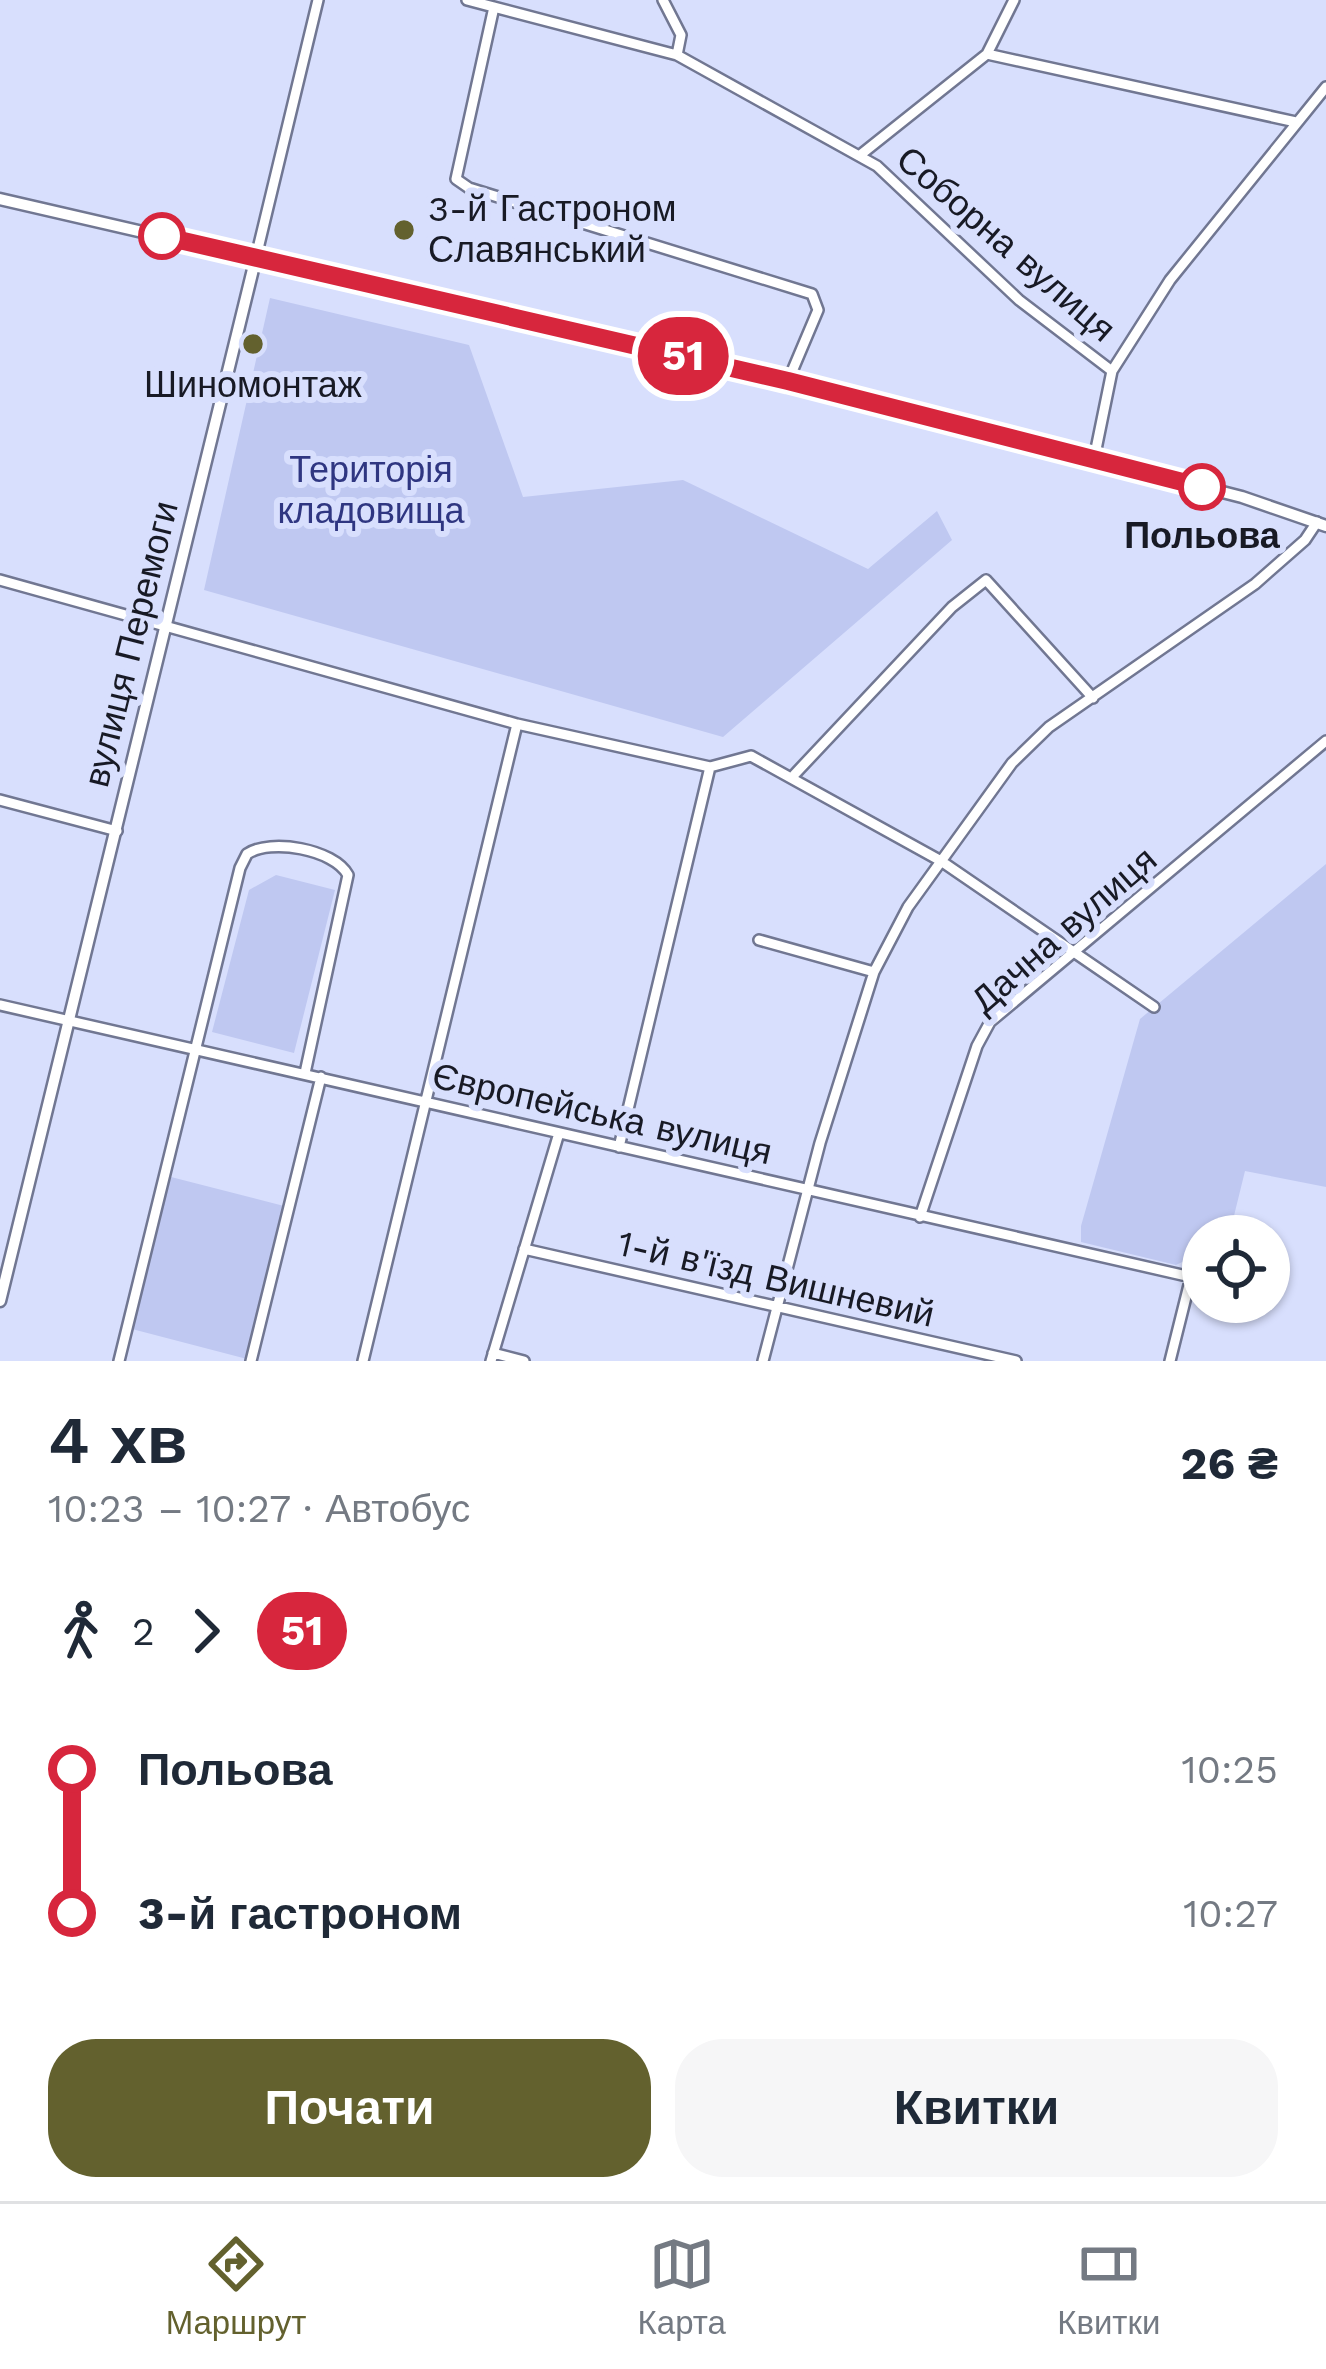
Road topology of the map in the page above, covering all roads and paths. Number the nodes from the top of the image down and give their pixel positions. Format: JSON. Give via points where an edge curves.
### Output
{"nodes":[{"id":1,"x":318,"y":0,"type":"edge"},
{"id":2,"x":467,"y":0,"type":"edge"},
{"id":3,"x":663,"y":0,"type":"edge"},
{"id":4,"x":1014,"y":0,"type":"edge"},
{"id":5,"x":494,"y":7,"type":"junction"},
{"id":6,"x":987,"y":54,"type":"junction"},
{"id":7,"x":677,"y":55,"type":"junction"},
{"id":8,"x":1326,"y":87,"type":"edge"},
{"id":9,"x":1296,"y":122,"type":"junction"},
{"id":10,"x":859,"y":156,"type":"junction"},
{"id":11,"x":0,"y":199,"type":"edge"},
{"id":12,"x":256,"y":257,"type":"junction"},
{"id":13,"x":1112,"y":371,"type":"junction"},
{"id":14,"x":788,"y":381,"type":"junction"},
{"id":15,"x":1094,"y":459,"type":"junction"},
{"id":16,"x":1321,"y":524,"type":"edge"},
{"id":17,"x":0,"y":580,"type":"edge"},
{"id":18,"x":166,"y":624,"type":"junction"},
{"id":19,"x":1093,"y":698,"type":"junction"},
{"id":20,"x":517,"y":724,"type":"junction"},
{"id":21,"x":1326,"y":741,"type":"edge"},
{"id":22,"x":710,"y":767,"type":"junction"},
{"id":23,"x":794,"y":775,"type":"junction"},
{"id":24,"x":0,"y":800,"type":"edge"},
{"id":25,"x":117,"y":831,"type":"junction"},
{"id":26,"x":940,"y":861,"type":"junction"},
{"id":27,"x":759,"y":940,"type":"dead end"},
{"id":28,"x":1074,"y":949,"type":"junction"},
{"id":29,"x":874,"y":973,"type":"junction"},
{"id":30,"x":0,"y":1005,"type":"edge"},
{"id":31,"x":1154,"y":1007,"type":"dead end"},
{"id":32,"x":72,"y":1021,"type":"junction"},
{"id":33,"x":195,"y":1047,"type":"junction"},
{"id":34,"x":305,"y":1073,"type":"junction"},
{"id":35,"x":321,"y":1077,"type":"junction"},
{"id":36,"x":426,"y":1101,"type":"junction"},
{"id":37,"x":559,"y":1133,"type":"junction"},
{"id":38,"x":619,"y":1148,"type":"junction"},
{"id":39,"x":807,"y":1190,"type":"junction"},
{"id":40,"x":920,"y":1217,"type":"junction"},
{"id":41,"x":524,"y":1249,"type":"junction"},
{"id":42,"x":0,"y":1301,"type":"edge"},
{"id":43,"x":777,"y":1307,"type":"junction"},
{"id":44,"x":492,"y":1357,"type":"edge"},
{"id":45,"x":119,"y":1361,"type":"edge"},
{"id":46,"x":251,"y":1361,"type":"edge"},
{"id":47,"x":363,"y":1361,"type":"edge"},
{"id":48,"x":524,"y":1361,"type":"edge"},
{"id":49,"x":763,"y":1361,"type":"edge"},
{"id":50,"x":1016,"y":1361,"type":"edge"},
{"id":51,"x":1170,"y":1361,"type":"edge"}],
"edges":[{"from":1,"to":12,"type":"street","name":"вулиця Перемоги"},
{"from":2,"to":5,"type":"street","name":"Соборна вулиця"},
{"from":3,"to":7,"type":"street","via":[[681,35]]},
{"from":4,"to":6,"type":"street"},
{"from":5,"to":7,"type":"street","name":"Соборна вулиця"},
{"from":5,"to":14,"type":"street","via":[[456,179],[812,294],[818,310]]},
{"from":6,"to":9,"type":"street"},
{"from":6,"to":10,"type":"street"},
{"from":7,"to":10,"type":"street","name":"Соборна вулиця"},
{"from":8,"to":9,"type":"street"},
{"from":9,"to":13,"type":"street","via":[[1170,280]]},
{"from":10,"to":13,"type":"street","name":"Соборна вулиця","via":[[1019,300]]},
{"from":11,"to":12,"type":"street"},
{"from":12,"to":14,"type":"street"},
{"from":12,"to":18,"type":"street","name":"вулиця Перемоги"},
{"from":13,"to":15,"type":"street"},
{"from":14,"to":15,"type":"street"},
{"from":15,"to":16,"type":"street"},
{"from":16,"to":19,"type":"street","via":[[1255,584]]},
{"from":17,"to":18,"type":"street"},
{"from":18,"to":20,"type":"street"},
{"from":18,"to":25,"type":"street","name":"вулиця Перемоги"},
{"from":19,"to":23,"type":"street","via":[[986,580]]},
{"from":19,"to":26,"type":"street","via":[[1012,763]]},
{"from":20,"to":22,"type":"street"},
{"from":20,"to":36,"type":"street"},
{"from":21,"to":28,"type":"street","name":"Дачна вулиця"},
{"from":22,"to":23,"type":"street","via":[[751,756]]},
{"from":22,"to":38,"type":"street"},
{"from":23,"to":26,"type":"street"},
{"from":24,"to":25,"type":"street"},
{"from":25,"to":32,"type":"street","name":"вулиця Перемоги"},
{"from":26,"to":28,"type":"street"},
{"from":26,"to":29,"type":"street"},
{"from":27,"to":29,"type":"street"},
{"from":28,"to":31,"type":"street"},
{"from":28,"to":40,"type":"street","name":"Дачна вулиця","via":[[983,1033]]},
{"from":29,"to":39,"type":"street"},
{"from":30,"to":32,"type":"street","name":"Європейська вулиця"},
{"from":32,"to":33,"type":"street","name":"Європейська вулиця"},
{"from":32,"to":42,"type":"street","name":"вулиця Перемоги"},
{"from":33,"to":34,"type":"street","name":"Європейська вулиця"},
{"from":33,"to":34,"type":"street","via":[[240,868],[247,854],[270,844],[333,859],[348,875]]},
{"from":33,"to":45,"type":"street"},
{"from":34,"to":35,"type":"street","name":"Європейська вулиця"},
{"from":35,"to":36,"type":"street","name":"Європейська вулиця"},
{"from":35,"to":46,"type":"street"},
{"from":36,"to":37,"type":"street","name":"Європейська вулиця"},
{"from":36,"to":47,"type":"street"},
{"from":37,"to":38,"type":"street","name":"Європейська вулиця"},
{"from":37,"to":41,"type":"street"},
{"from":38,"to":39,"type":"street","name":"Європейська вулиця"},
{"from":39,"to":40,"type":"street","name":"Європейська вулиця"},
{"from":39,"to":43,"type":"street"},
{"from":40,"to":51,"type":"street","name":"Європейська вулиця","via":[[1191,1277]]},
{"from":41,"to":43,"type":"street","name":"1-й в'їзд Вишневий"},
{"from":41,"to":44,"type":"street"},
{"from":43,"to":49,"type":"street"},
{"from":43,"to":50,"type":"street","name":"1-й в'їзд Вишневий"},
{"from":44,"to":48,"type":"street"}]}
